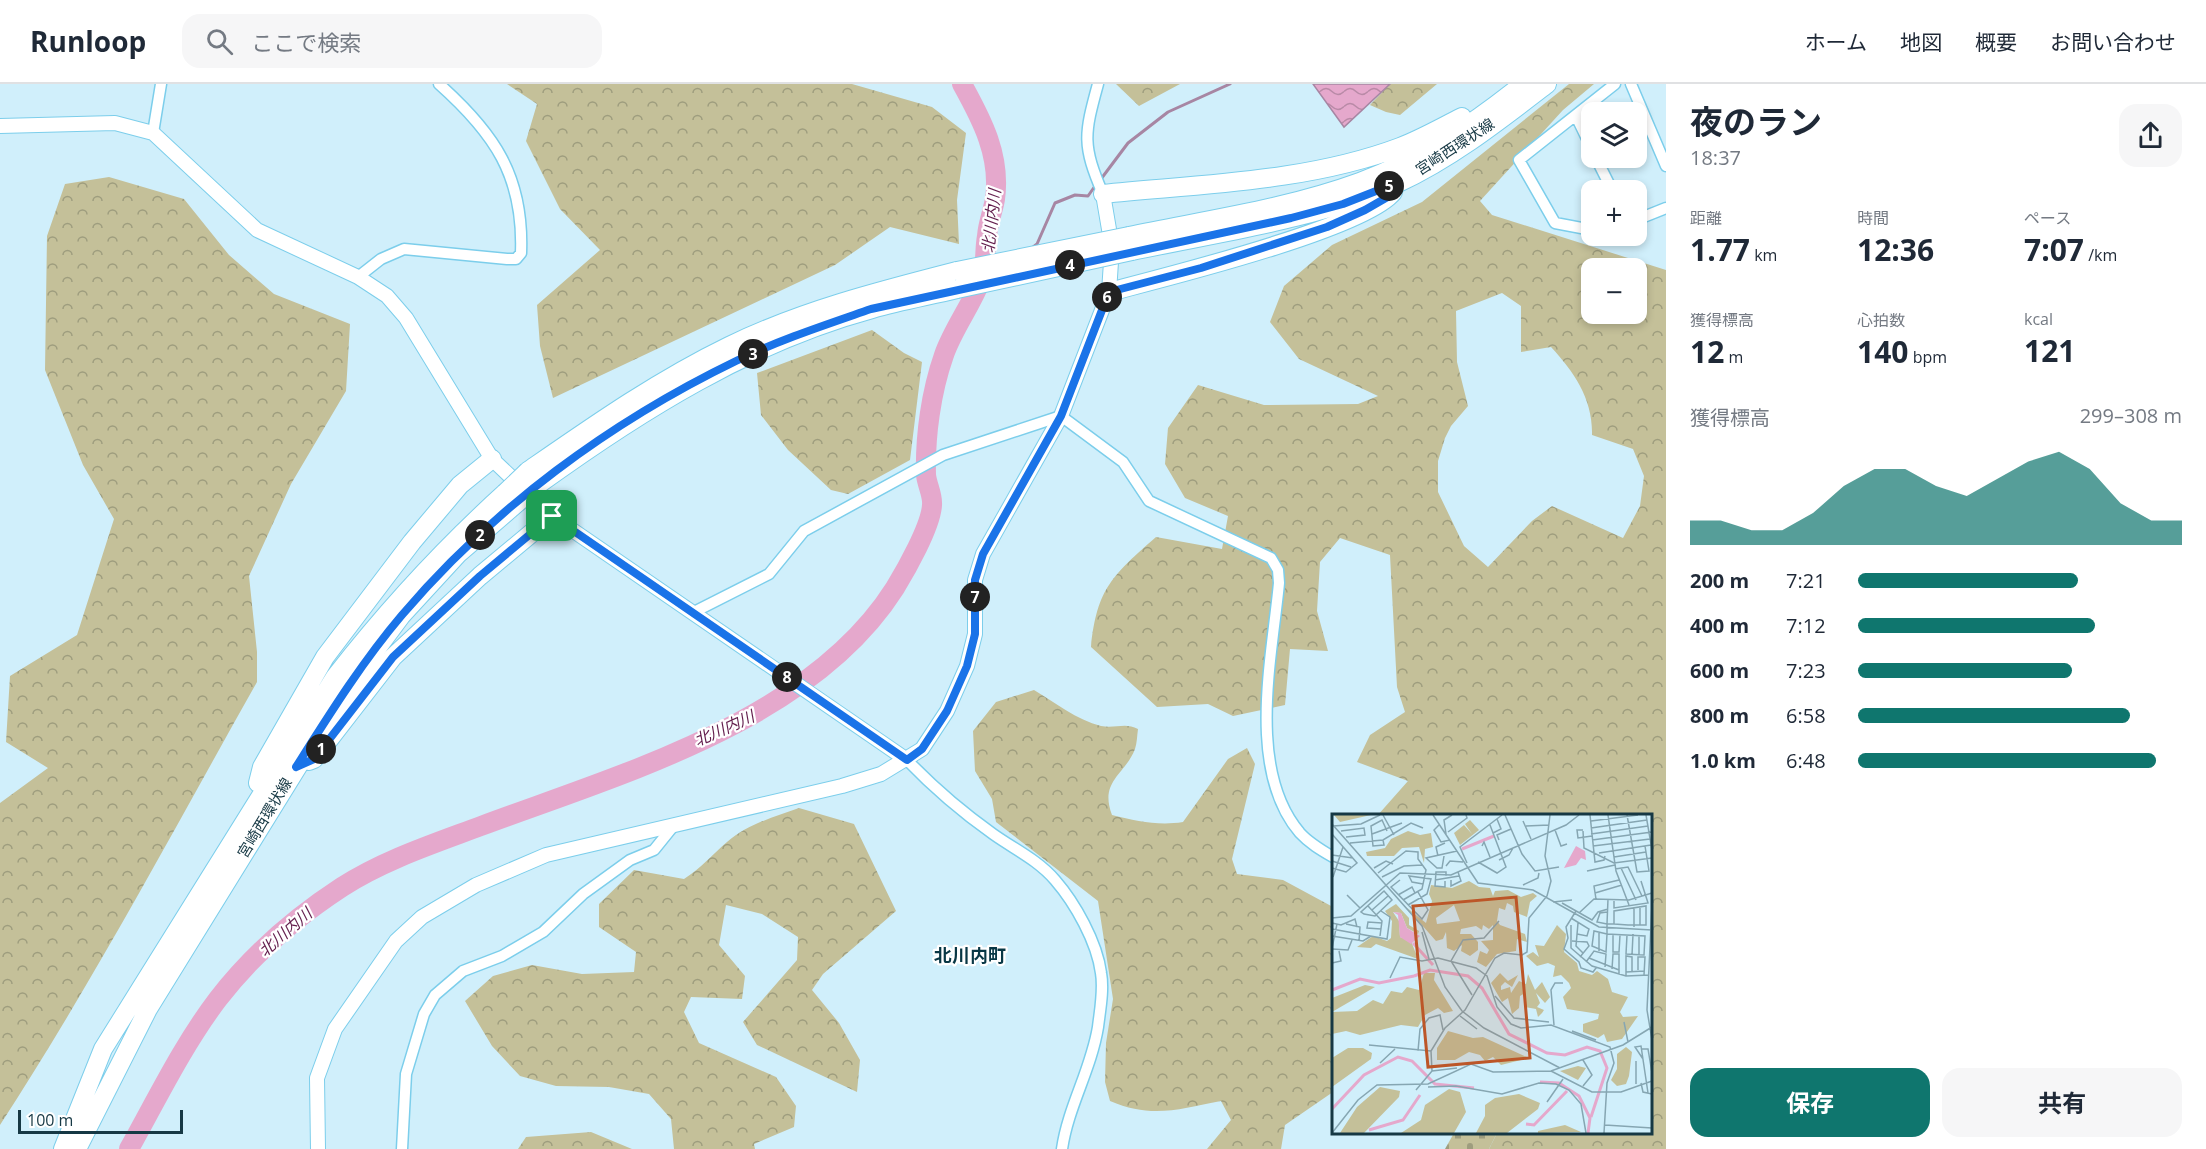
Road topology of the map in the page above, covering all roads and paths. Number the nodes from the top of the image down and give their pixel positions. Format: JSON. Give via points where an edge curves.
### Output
{"nodes":[{"id":1,"x":161,"y":84,"type":"edge"},
{"id":2,"x":439,"y":84,"type":"edge"},
{"id":3,"x":1098,"y":84,"type":"edge"},
{"id":4,"x":1508,"y":84,"type":"edge"},
{"id":5,"x":1523,"y":84,"type":"edge"},
{"id":6,"x":1546,"y":84,"type":"edge"},
{"id":7,"x":1615,"y":84,"type":"edge"},
{"id":8,"x":1632,"y":84,"type":"edge"},
{"id":9,"x":1575,"y":116,"type":"junction"},
{"id":10,"x":0,"y":126,"type":"edge"},
{"id":11,"x":1581,"y":128,"type":"edge"},
{"id":12,"x":153,"y":133,"type":"junction"},
{"id":13,"x":1666,"y":166,"type":"edge"},
{"id":14,"x":1399,"y":182,"type":"junction"},
{"id":15,"x":1103,"y":194,"type":"junction"},
{"id":16,"x":1666,"y":208,"type":"edge"},
{"id":17,"x":1647,"y":216,"type":"edge"},
{"id":18,"x":1581,"y":228,"type":"edge"},
{"id":19,"x":1131,"y":243,"type":"junction"},
{"id":20,"x":358,"y":277,"type":"junction"},
{"id":21,"x":1109,"y":292,"type":"junction"},
{"id":22,"x":1061,"y":416,"type":"junction"},
{"id":23,"x":492,"y":459,"type":"junction"},
{"id":24,"x":533,"y":477,"type":"junction"},
{"id":25,"x":511,"y":498,"type":"junction"},
{"id":26,"x":552,"y":516,"type":"junction"},
{"id":27,"x":694,"y":612,"type":"junction"},
{"id":28,"x":907,"y":760,"type":"junction"},
{"id":29,"x":296,"y":767,"type":"junction"},
{"id":30,"x":253,"y":805,"type":"junction"},
{"id":31,"x":675,"y":824,"type":"junction"},
{"id":32,"x":1332,"y":856,"type":"edge"},
{"id":33,"x":63,"y":1149,"type":"edge"},
{"id":34,"x":77,"y":1149,"type":"edge"},
{"id":35,"x":318,"y":1149,"type":"edge"},
{"id":36,"x":402,"y":1149,"type":"edge"},
{"id":37,"x":1062,"y":1149,"type":"edge"}],
"edges":[{"from":1,"to":12,"type":"street"},
{"from":2,"to":20,"type":"street","via":[[497,146],[516,202],[521,253],[516,259],[507,259],[404,249],[381,259]]},
{"from":3,"to":15,"type":"street","via":[[1086,127],[1089,161]]},
{"from":4,"to":15,"type":"main road","via":[[1470,112],[1427,135],[1342,164],[1274,176]]},
{"from":5,"to":19,"type":"main road","name":"宮崎西環状線","via":[[1443,141],[1360,182]]},
{"from":6,"to":14,"type":"main road","name":"宮崎西環状線","via":[[1448,156]]},
{"from":7,"to":9,"type":"street"},
{"from":8,"to":13,"type":"street"},
{"from":9,"to":11,"type":"street"},
{"from":9,"to":18,"type":"street","via":[[1519,160],[1555,223]]},
{"from":10,"to":12,"type":"street","via":[[115,123]]},
{"from":12,"to":20,"type":"street","via":[[258,230]]},
{"from":14,"to":19,"type":"main road","name":"宮崎西環状線","via":[[1343,204],[1291,218]]},
{"from":14,"to":21,"type":"main road","via":[[1391,195],[1327,227],[1201,268]]},
{"from":15,"to":21,"type":"street","via":[[1112,247]]},
{"from":16,"to":17,"type":"street"},
{"from":19,"to":24,"type":"main road","name":"宮崎西環状線","bridge":true,"via":[[871,309],[804,332],[736,361],[655,404]]},
{"from":19,"to":24,"type":"main road","name":"宮崎西環状線","bridge":true,"via":[[957,271],[808,313],[729,346],[644,392]]},
{"from":20,"to":23,"type":"street","via":[[387,296],[406,318]]},
{"from":21,"to":22,"type":"street"},
{"from":22,"to":27,"type":"street","via":[[943,455],[804,531],[769,574]]},
{"from":22,"to":28,"type":"street","via":[[983,554],[975,580],[975,634],[967,666],[947,711],[922,749]]},
{"from":22,"to":32,"type":"street","via":[[1123,462],[1149,501],[1271,558],[1278,570],[1279,583],[1268,709],[1269,764],[1291,820],[1312,844]]},
{"from":23,"to":26,"type":"street"},
{"from":23,"to":30,"type":"main road","via":[[459,485],[325,657],[262,767]]},
{"from":24,"to":25,"type":"main road","name":"宮崎西環状線","bridge":true},
{"from":25,"to":29,"type":"main road","name":"宮崎西環状線","via":[[402,616],[342,695]]},
{"from":25,"to":30,"type":"main road","name":"宮崎西環状線","via":[[447,545],[380,620],[334,676]]},
{"from":26,"to":27,"type":"street"},
{"from":26,"to":29,"type":"main road","via":[[393,657],[314,759]]},
{"from":27,"to":28,"type":"street"},
{"from":28,"to":31,"type":"street","via":[[881,774],[842,786]]},
{"from":28,"to":37,"type":"street","via":[[933,788],[1054,879],[1076,913],[1098,960],[1102,988],[1093,1056]]},
{"from":29,"to":34,"type":"main road","name":"宮崎西環状線","via":[[148,1009]]},
{"from":30,"to":33,"type":"main road","name":"宮崎西環状線","via":[[103,1048]]},
{"from":31,"to":35,"type":"street","via":[[546,855],[476,885],[422,917],[396,941],[335,1029],[317,1078]]},
{"from":31,"to":36,"type":"street","via":[[654,850],[630,860],[592,887],[537,937],[463,971],[435,995],[423,1014],[406,1074]]}]}
